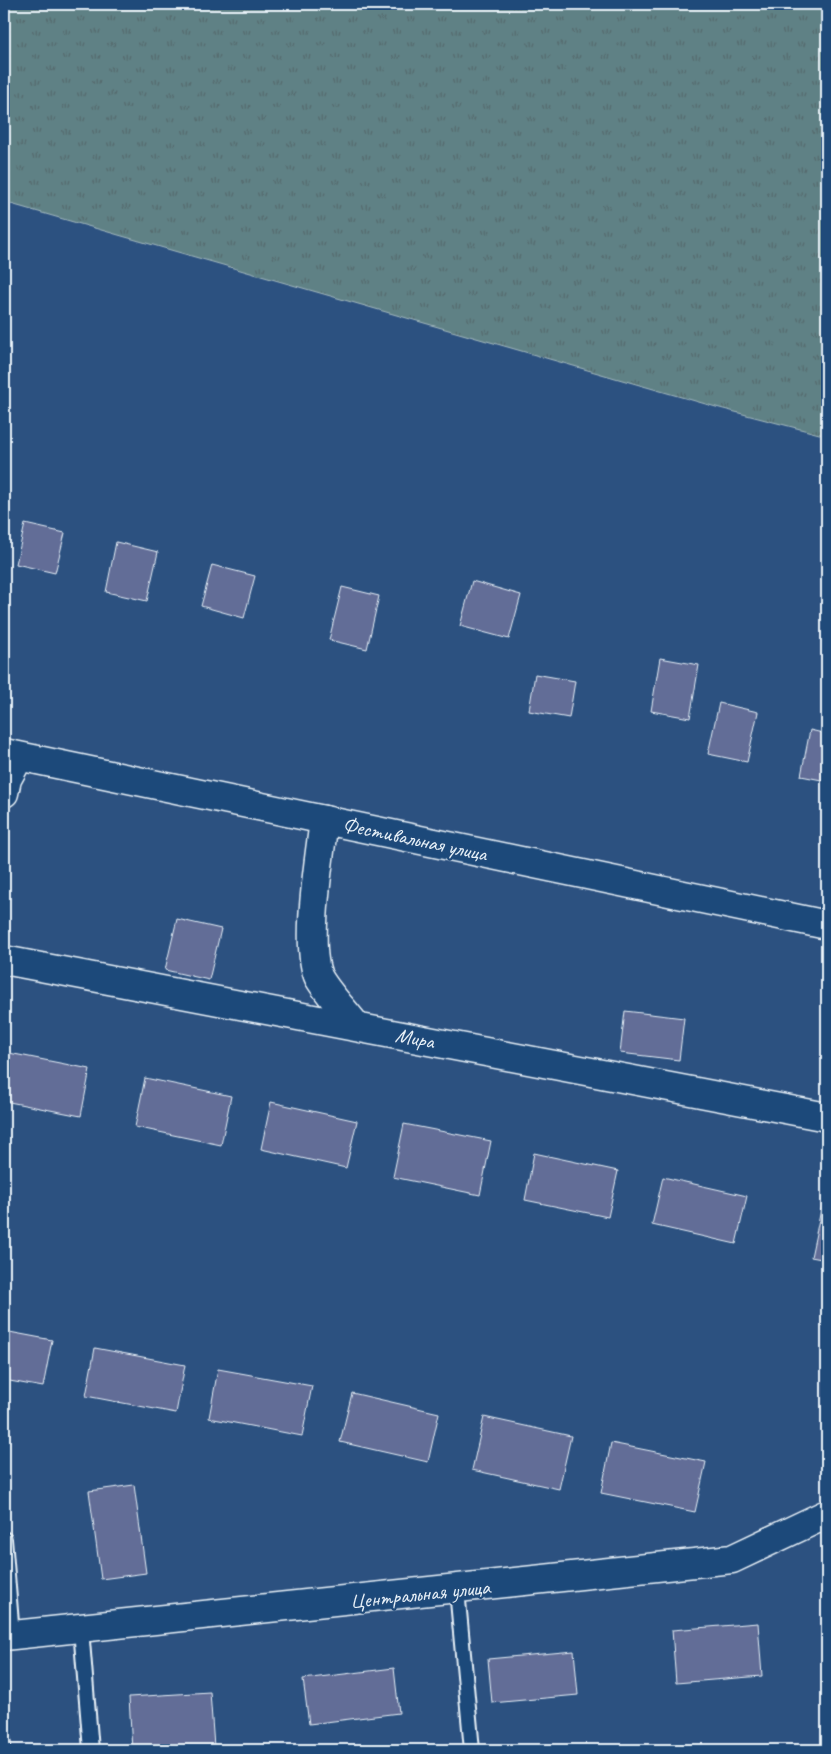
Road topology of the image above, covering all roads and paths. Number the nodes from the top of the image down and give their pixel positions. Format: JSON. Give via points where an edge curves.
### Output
{"nodes":[{"id":1,"x":11,"y":755,"type":"edge"},
{"id":2,"x":4,"y":792,"type":"edge"},
{"id":3,"x":324,"y":820,"type":"junction"},
{"id":4,"x":827,"y":925,"type":"edge"},
{"id":5,"x":4,"y":960,"type":"edge"},
{"id":6,"x":319,"y":977,"type":"junction"},
{"id":7,"x":299,"y":1016,"type":"junction"},
{"id":8,"x":357,"y":1027,"type":"junction"},
{"id":9,"x":827,"y":1117,"type":"edge"},
{"id":10,"x":827,"y":1514,"type":"edge"},
{"id":11,"x":4,"y":1539,"type":"edge"},
{"id":12,"x":457,"y":1590,"type":"junction"},
{"id":13,"x":81,"y":1629,"type":"junction"},
{"id":14,"x":8,"y":1636,"type":"edge"},
{"id":15,"x":91,"y":1750,"type":"edge"},
{"id":16,"x":472,"y":1750,"type":"edge"}],
"edges":[{"from":1,"to":2,"type":"street"},
{"from":1,"to":3,"type":"street","name":"Фестивальная улица"},
{"from":3,"to":4,"type":"street","name":"Фестивальная улица"},
{"from":3,"to":6,"type":"street","via":[[313,938]]},
{"from":5,"to":7,"type":"street","name":"Мира"},
{"from":6,"to":7,"type":"street"},
{"from":6,"to":8,"type":"street"},
{"from":7,"to":8,"type":"street","name":"Мира"},
{"from":8,"to":9,"type":"street","name":"Мира"},
{"from":10,"to":12,"type":"street","name":"Центральная улица","via":[[732,1559]]},
{"from":11,"to":14,"type":"lane"},
{"from":12,"to":13,"type":"street","name":"Центральная улица"},
{"from":12,"to":16,"type":"lane"},
{"from":13,"to":14,"type":"street","name":"Центральная улица"},
{"from":13,"to":15,"type":"lane"}]}
